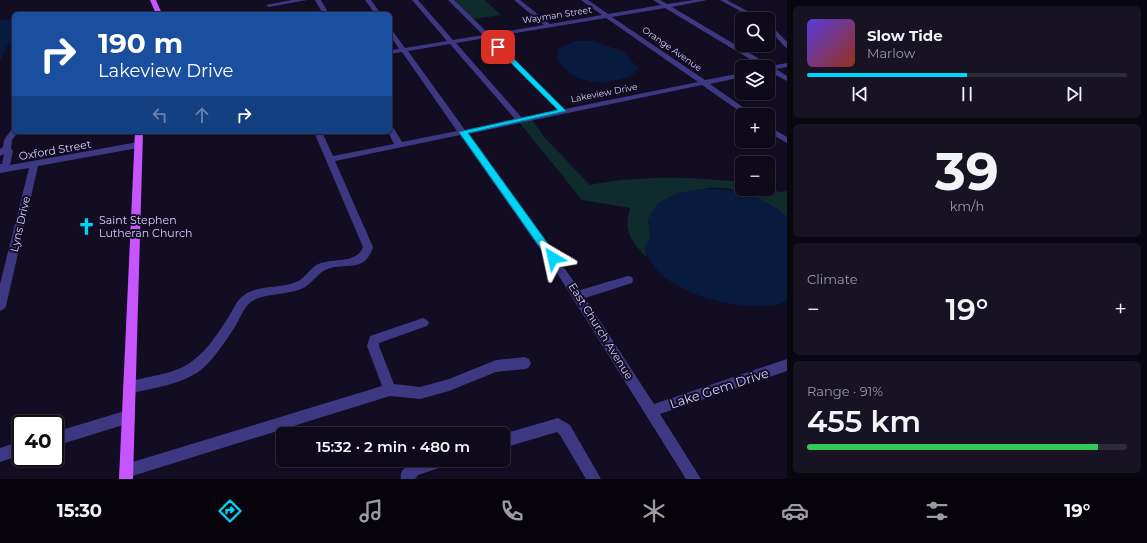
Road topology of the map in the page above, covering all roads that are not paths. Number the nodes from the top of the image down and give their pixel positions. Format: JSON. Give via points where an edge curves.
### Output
{"nodes":[{"id":1,"x":152,"y":0,"type":"edge"},
{"id":2,"x":304,"y":0,"type":"edge"},
{"id":3,"x":318,"y":0,"type":"edge"},
{"id":4,"x":368,"y":0,"type":"edge"},
{"id":5,"x":415,"y":0,"type":"edge"},
{"id":6,"x":451,"y":0,"type":"edge"},
{"id":7,"x":518,"y":0,"type":"edge"},
{"id":8,"x":584,"y":0,"type":"edge"},
{"id":9,"x":656,"y":0,"type":"edge"},
{"id":10,"x":704,"y":0,"type":"edge"},
{"id":11,"x":723,"y":0,"type":"edge"},
{"id":12,"x":268,"y":2,"type":"edge"},
{"id":13,"x":666,"y":6,"type":"junction"},
{"id":14,"x":158,"y":12,"type":"edge"},
{"id":15,"x":272,"y":12,"type":"edge"},
{"id":16,"x":325,"y":12,"type":"edge"},
{"id":17,"x":377,"y":12,"type":"edge"},
{"id":18,"x":746,"y":12,"type":"edge"},
{"id":19,"x":607,"y":16,"type":"junction"},
{"id":20,"x":549,"y":26,"type":"junction"},
{"id":21,"x":775,"y":32,"type":"edge"},
{"id":22,"x":392,"y":34,"type":"edge"},
{"id":23,"x":487,"y":36,"type":"junction"},
{"id":24,"x":452,"y":42,"type":"junction"},
{"id":25,"x":787,"y":46,"type":"edge"},
{"id":26,"x":403,"y":50,"type":"junction"},
{"id":27,"x":392,"y":52,"type":"edge"},
{"id":28,"x":756,"y":60,"type":"edge"},
{"id":29,"x":787,"y":65,"type":"edge"},
{"id":30,"x":775,"y":67,"type":"edge"},
{"id":31,"x":775,"y":71,"type":"edge"},
{"id":32,"x":735,"y":76,"type":"edge"},
{"id":33,"x":787,"y":78,"type":"edge"},
{"id":34,"x":703,"y":83,"type":"junction"},
{"id":35,"x":740,"y":108,"type":"edge"},
{"id":36,"x":563,"y":111,"type":"junction"},
{"id":37,"x":520,"y":120,"type":"junction"},
{"id":38,"x":463,"y":132,"type":"junction"},
{"id":39,"x":392,"y":133,"type":"edge"},
{"id":40,"x":775,"y":133,"type":"edge"},
{"id":41,"x":12,"y":134,"type":"edge"},
{"id":42,"x":139,"y":134,"type":"edge"},
{"id":43,"x":319,"y":134,"type":"edge"},
{"id":44,"x":787,"y":141,"type":"edge"},
{"id":45,"x":138,"y":145,"type":"junction"},
{"id":46,"x":399,"y":145,"type":"junction"},
{"id":47,"x":3,"y":151,"type":"edge"},
{"id":48,"x":329,"y":160,"type":"junction"},
{"id":49,"x":34,"y":165,"type":"junction"},
{"id":50,"x":0,"y":169,"type":"edge"},
{"id":51,"x":628,"y":280,"type":"dead end"},
{"id":52,"x":578,"y":295,"type":"junction"},
{"id":53,"x":0,"y":306,"type":"edge"},
{"id":54,"x":423,"y":323,"type":"dead end"},
{"id":55,"x":525,"y":363,"type":"dead end"},
{"id":56,"x":787,"y":365,"type":"edge"},
{"id":57,"x":129,"y":388,"type":"junction"},
{"id":58,"x":390,"y":390,"type":"junction"},
{"id":59,"x":651,"y":411,"type":"junction"},
{"id":60,"x":128,"y":417,"type":"junction"},
{"id":61,"x":64,"y":435,"type":"edge"},
{"id":62,"x":510,"y":439,"type":"edge"},
{"id":63,"x":12,"y":451,"type":"edge"},
{"id":64,"x":0,"y":455,"type":"edge"},
{"id":65,"x":420,"y":467,"type":"edge"},
{"id":66,"x":126,"y":475,"type":"edge"},
{"id":67,"x":408,"y":479,"type":"edge"},
{"id":68,"x":594,"y":479,"type":"edge"},
{"id":69,"x":694,"y":479,"type":"edge"}],
"edges":[{"from":1,"to":14,"type":"main road"},
{"from":2,"to":12,"type":"street"},
{"from":3,"to":16,"type":"street"},
{"from":4,"to":17,"type":"street"},
{"from":5,"to":24,"type":"street"},
{"from":6,"to":23,"type":"street"},
{"from":7,"to":20,"type":"street"},
{"from":8,"to":19,"type":"street","name":"Orange Avenue"},
{"from":9,"to":13,"type":"street"},
{"from":10,"to":13,"type":"street","name":"Wayman Street"},
{"from":11,"to":18,"type":"street"},
{"from":12,"to":15,"type":"street"},
{"from":13,"to":19,"type":"street","name":"Wayman Street"},
{"from":13,"to":28,"type":"street"},
{"from":19,"to":20,"type":"street","name":"Wayman Street"},
{"from":19,"to":34,"type":"street","name":"Orange Avenue"},
{"from":20,"to":23,"type":"street","name":"Wayman Street"},
{"from":21,"to":25,"type":"street"},
{"from":22,"to":26,"type":"street","name":"East Church Avenue"},
{"from":23,"to":24,"type":"street","name":"Wayman Street"},
{"from":23,"to":36,"type":"street"},
{"from":24,"to":26,"type":"street","name":"Wayman Street"},
{"from":24,"to":37,"type":"street"},
{"from":26,"to":27,"type":"street","name":"Wayman Street"},
{"from":26,"to":38,"type":"street","name":"East Church Avenue"},
{"from":29,"to":30,"type":"street"},
{"from":31,"to":33,"type":"street"},
{"from":32,"to":34,"type":"street","name":"Lakeview Drive"},
{"from":34,"to":35,"type":"street","name":"Orange Avenue"},
{"from":34,"to":36,"type":"street","name":"Lakeview Drive"},
{"from":36,"to":37,"type":"street","name":"Lakeview Drive"},
{"from":37,"to":38,"type":"street","name":"Lakeview Drive"},
{"from":38,"to":46,"type":"street","name":"Lakeview Drive"},
{"from":38,"to":52,"type":"street","name":"East Church Avenue"},
{"from":39,"to":46,"type":"street"},
{"from":40,"to":44,"type":"street"},
{"from":41,"to":47,"type":"street"},
{"from":42,"to":45,"type":"main road"},
{"from":43,"to":48,"type":"street"},
{"from":45,"to":49,"type":"street","name":"Oxford Street"},
{"from":45,"to":57,"type":"main road"},
{"from":46,"to":48,"type":"street","name":"Lakeview Drive"},
{"from":47,"to":50,"type":"street","via":[[10,151],[6,165]]},
{"from":48,"to":57,"type":"street","via":[[368,247],[367,254],[361,260],[323,267],[312,273],[300,285],[250,297],[239,308],[210,352],[194,367],[179,374]]},
{"from":49,"to":50,"type":"street","name":"Oxford Street"},
{"from":49,"to":53,"type":"street","name":"Lyns Drive"},
{"from":51,"to":52,"type":"street"},
{"from":52,"to":59,"type":"street","name":"East Church Avenue"},
{"from":54,"to":58,"type":"street","via":[[374,340],[373,346]]},
{"from":55,"to":58,"type":"street","via":[[496,366],[449,385],[420,393]]},
{"from":56,"to":59,"type":"street","name":"Lake Gem Drive"},
{"from":57,"to":60,"type":"main road"},
{"from":58,"to":66,"type":"street"},
{"from":59,"to":69,"type":"street","name":"East Church Avenue"},
{"from":60,"to":61,"type":"street"},
{"from":60,"to":66,"type":"main road"},
{"from":62,"to":68,"type":"street","via":[[558,424],[565,430]]},
{"from":63,"to":64,"type":"street"},
{"from":65,"to":67,"type":"street","via":[[414,469]]}]}
